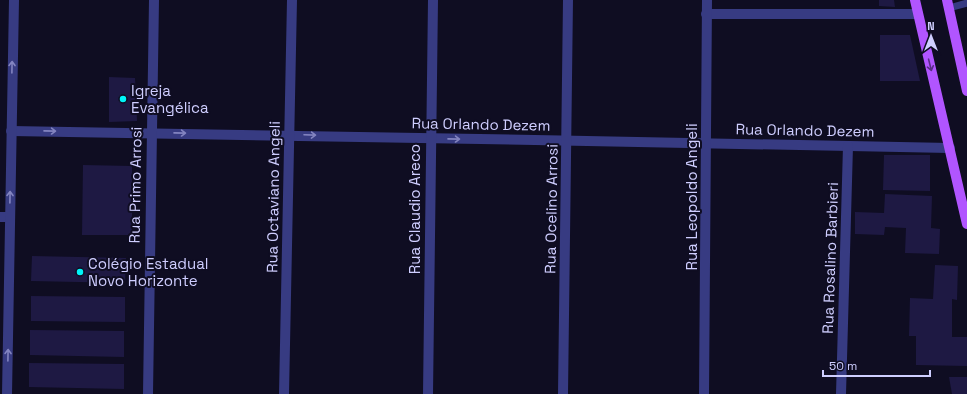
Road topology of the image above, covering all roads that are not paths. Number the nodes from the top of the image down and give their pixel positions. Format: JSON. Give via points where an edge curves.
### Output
{"nodes":[{"id":1,"x":14,"y":0,"type":"edge"},
{"id":2,"x":154,"y":0,"type":"edge"},
{"id":3,"x":292,"y":0,"type":"edge"},
{"id":4,"x":433,"y":0,"type":"edge"},
{"id":5,"x":568,"y":0,"type":"edge"},
{"id":6,"x":707,"y":0,"type":"edge"},
{"id":7,"x":915,"y":0,"type":"edge"},
{"id":8,"x":967,"y":3,"type":"edge"},
{"id":9,"x":948,"y":4,"type":"edge"},
{"id":10,"x":706,"y":14,"type":"junction"},
{"id":11,"x":918,"y":14,"type":"junction"},
{"id":12,"x":967,"y":91,"type":"edge"},
{"id":13,"x":11,"y":131,"type":"junction"},
{"id":14,"x":151,"y":132,"type":"junction"},
{"id":15,"x":289,"y":134,"type":"junction"},
{"id":16,"x":430,"y":139,"type":"junction"},
{"id":17,"x":566,"y":141,"type":"junction"},
{"id":18,"x":706,"y":143,"type":"junction"},
{"id":19,"x":848,"y":146,"type":"junction"},
{"id":20,"x":950,"y":148,"type":"junction"},
{"id":21,"x":5,"y":217,"type":"edge"},
{"id":22,"x":967,"y":224,"type":"edge"},
{"id":23,"x":7,"y":394,"type":"edge"},
{"id":24,"x":148,"y":394,"type":"edge"},
{"id":25,"x":284,"y":394,"type":"edge"},
{"id":26,"x":428,"y":394,"type":"edge"},
{"id":27,"x":563,"y":394,"type":"edge"},
{"id":28,"x":704,"y":394,"type":"edge"},
{"id":29,"x":841,"y":394,"type":"edge"}],
"edges":[{"from":13,"to":1,"type":"street","one_way":true},
{"from":2,"to":14,"type":"street","name":"Rua Primo Arrosi"},
{"from":3,"to":15,"type":"street","name":"Rua Octaviano Angeli"},
{"from":4,"to":16,"type":"street","name":"Rua Claudio Areco"},
{"from":5,"to":17,"type":"street","name":"Rua Ocelino Arrosi"},
{"from":6,"to":10,"type":"street","name":"Rua Leopoldo Angeli"},
{"from":7,"to":11,"type":"main road"},
{"from":8,"to":9,"type":"lane"},
{"from":9,"to":12,"type":"main road"},
{"from":10,"to":11,"type":"street"},
{"from":10,"to":18,"type":"street","name":"Rua Leopoldo Angeli"},
{"from":11,"to":20,"type":"main road","one_way":true},
{"from":13,"to":14,"type":"street","name":"Rua Orlando Dezem","one_way":true},
{"from":21,"to":13,"type":"street","one_way":true},
{"from":14,"to":15,"type":"street","name":"Rua Orlando Dezem","one_way":true},
{"from":14,"to":24,"type":"street","name":"Rua Primo Arrosi"},
{"from":15,"to":16,"type":"street","name":"Rua Orlando Dezem","one_way":true},
{"from":15,"to":25,"type":"street","name":"Rua Octaviano Angeli"},
{"from":16,"to":17,"type":"street","name":"Rua Orlando Dezem","one_way":true},
{"from":16,"to":26,"type":"street","name":"Rua Claudio Areco"},
{"from":17,"to":18,"type":"street","name":"Rua Orlando Dezem"},
{"from":17,"to":27,"type":"street","name":"Rua Ocelino Arrosi"},
{"from":18,"to":19,"type":"street","name":"Rua Orlando Dezem"},
{"from":18,"to":28,"type":"street","name":"Rua Leopoldo Angeli"},
{"from":19,"to":20,"type":"street","name":"Rua Orlando Dezem"},
{"from":19,"to":29,"type":"street","name":"Rua Rosalino Barbieri"},
{"from":20,"to":22,"type":"main road"},
{"from":23,"to":21,"type":"street","one_way":true}]}
